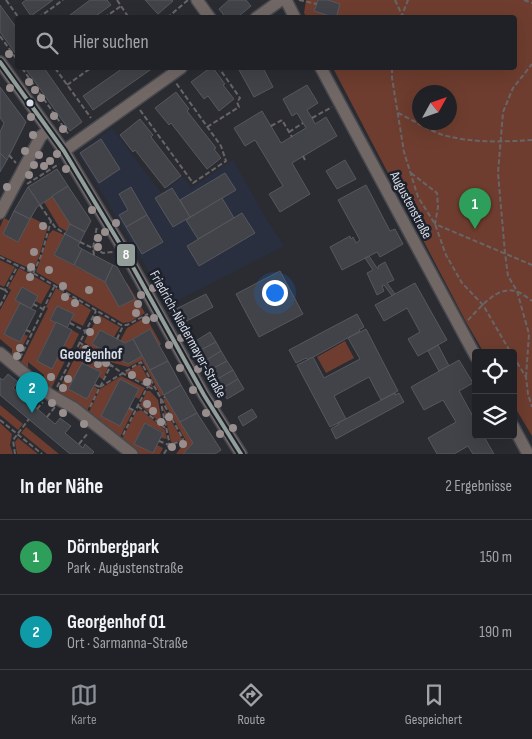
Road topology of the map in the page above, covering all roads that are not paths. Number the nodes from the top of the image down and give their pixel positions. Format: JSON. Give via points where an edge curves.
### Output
{"nodes":[{"id":1,"x":197,"y":0,"type":"edge"},
{"id":2,"x":280,"y":0,"type":"edge"},
{"id":3,"x":286,"y":0,"type":"edge"},
{"id":4,"x":208,"y":15,"type":"edge"},
{"id":5,"x":260,"y":15,"type":"edge"},
{"id":6,"x":294,"y":15,"type":"edge"},
{"id":7,"x":0,"y":62,"type":"edge"},
{"id":8,"x":178,"y":70,"type":"edge"},
{"id":9,"x":322,"y":70,"type":"edge"},
{"id":10,"x":49,"y":130,"type":"junction"},
{"id":11,"x":64,"y":150,"type":"junction"},
{"id":12,"x":3,"y":201,"type":"edge"},
{"id":13,"x":0,"y":213,"type":"edge"},
{"id":14,"x":472,"y":350,"type":"edge"},
{"id":15,"x":0,"y":353,"type":"edge"},
{"id":16,"x":517,"y":433,"type":"edge"},
{"id":17,"x":132,"y":454,"type":"edge"},
{"id":18,"x":242,"y":454,"type":"edge"},
{"id":19,"x":528,"y":454,"type":"edge"}],
"edges":[{"from":1,"to":4,"type":"street"},
{"from":2,"to":5,"type":"street"},
{"from":3,"to":6,"type":"street"},
{"from":7,"to":10,"type":"street","name":"Friedrich-Niedermayer-Straße"},
{"from":8,"to":11,"type":"street"},
{"from":9,"to":14,"type":"street","name":"Augustenstraße"},
{"from":10,"to":11,"type":"street","name":"Friedrich-Niedermayer-Straße"},
{"from":10,"to":12,"type":"street","via":[[41,136]]},
{"from":11,"to":18,"type":"street","name":"Friedrich-Niedermayer-Straße","via":[[204,395]]},
{"from":12,"to":13,"type":"street"},
{"from":15,"to":17,"type":"street"},
{"from":16,"to":19,"type":"street"}]}
